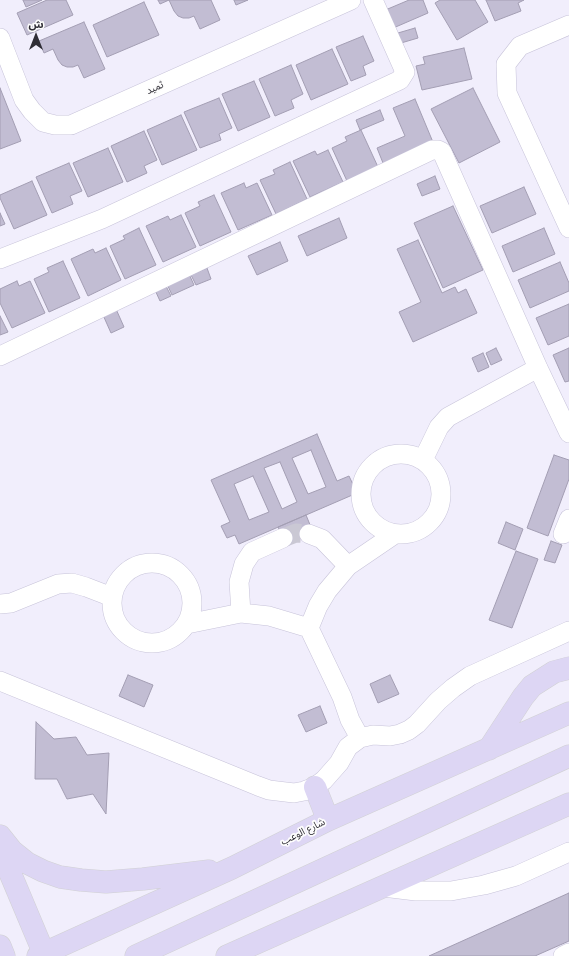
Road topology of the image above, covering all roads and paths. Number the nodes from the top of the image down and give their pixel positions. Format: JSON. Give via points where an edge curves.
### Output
{"nodes":[{"id":1,"x":351,"y":0,"type":"edge"},
{"id":2,"x":373,"y":0,"type":"edge"},
{"id":3,"x":569,"y":24,"type":"edge"},
{"id":4,"x":0,"y":38,"type":"edge"},
{"id":5,"x":569,"y":228,"type":"edge"},
{"id":6,"x":0,"y":259,"type":"edge"},
{"id":7,"x":0,"y":356,"type":"edge"},
{"id":8,"x":538,"y":368,"type":"junction"},
{"id":9,"x":569,"y":432,"type":"edge"},
{"id":10,"x":423,"y":460,"type":"junction"},
{"id":11,"x":309,"y":534,"type":"tunnel mouth"},
{"id":12,"x":395,"y":534,"type":"junction"},
{"id":13,"x":283,"y":538,"type":"tunnel mouth"},
{"id":14,"x":348,"y":566,"type":"junction"},
{"id":15,"x":112,"y":597,"type":"junction"},
{"id":16,"x":0,"y":604,"type":"edge"},
{"id":17,"x":241,"y":613,"type":"junction"},
{"id":18,"x":187,"y":624,"type":"junction"},
{"id":19,"x":309,"y":628,"type":"junction"},
{"id":20,"x":569,"y":631,"type":"edge"},
{"id":21,"x":569,"y":668,"type":"edge"},
{"id":22,"x":0,"y":681,"type":"edge"},
{"id":23,"x":569,"y":713,"type":"edge"},
{"id":24,"x":360,"y":738,"type":"junction"},
{"id":25,"x":489,"y":749,"type":"junction"},
{"id":26,"x":569,"y":756,"type":"edge"},
{"id":27,"x":315,"y":787,"type":"junction"},
{"id":28,"x":569,"y":804,"type":"edge"},
{"id":29,"x":328,"y":820,"type":"junction"},
{"id":30,"x":0,"y":836,"type":"edge"},
{"id":31,"x":0,"y":849,"type":"edge"},
{"id":32,"x":569,"y":853,"type":"edge"},
{"id":33,"x":232,"y":868,"type":"junction"},
{"id":34,"x":383,"y":887,"type":"junction"},
{"id":35,"x":0,"y":946,"type":"edge"},
{"id":36,"x":569,"y":954,"type":"edge"},
{"id":37,"x":43,"y":955,"type":"edge"},
{"id":38,"x":4,"y":956,"type":"edge"},
{"id":39,"x":136,"y":956,"type":"edge"},
{"id":40,"x":227,"y":956,"type":"edge"},
{"id":41,"x":564,"y":956,"type":"edge"}],
"edges":[{"from":1,"to":4,"type":"street","name":"ثميد","via":[[71,125],[43,122],[32,111],[24,100]]},
{"from":2,"to":6,"type":"street","via":[[405,72],[400,80],[102,219]]},
{"from":3,"to":5,"type":"street","via":[[520,46],[506,64],[507,93]]},
{"from":7,"to":8,"type":"street","via":[[432,150],[442,152]]},
{"from":8,"to":9,"type":"street"},
{"from":8,"to":10,"type":"street","via":[[448,417],[439,427]]},
{"from":10,"to":12,"type":"street","via":[[434,471],[441,485],[442,501],[436,516],[425,527],[411,533]]},
{"from":10,"to":12,"type":"street","via":[[408,455],[392,455],[378,462],[367,473],[361,488],[362,504],[368,518],[380,529]]},
{"from":11,"to":14,"type":"street","via":[[322,539]]},
{"from":12,"to":14,"type":"street"},
{"from":13,"to":17,"type":"street","via":[[252,552],[244,564],[239,582]]},
{"from":14,"to":19,"type":"street","via":[[327,591]]},
{"from":15,"to":16,"type":"street","via":[[72,583],[58,584],[11,603]]},
{"from":15,"to":18,"type":"street","via":[[113,613],[120,627],[132,638],[147,643],[162,642],[176,636]]},
{"from":15,"to":18,"type":"street","via":[[118,583],[128,571],[142,564],[158,563],[173,569],[184,579],[192,593],[192,609]]},
{"from":17,"to":18,"type":"street"},
{"from":17,"to":19,"type":"street","via":[[268,616]]},
{"from":19,"to":24,"type":"street"},
{"from":20,"to":24,"type":"street","via":[[470,676],[438,701],[409,730],[390,736],[373,735]]},
{"from":21,"to":25,"type":"main road","via":[[554,672],[532,686]]},
{"from":22,"to":27,"type":"street","via":[[269,790],[294,793]]},
{"from":23,"to":25,"type":"main road","name":"شارع الوعب"},
{"from":24,"to":27,"type":"street","via":[[348,747],[332,772]]},
{"from":25,"to":29,"type":"main road","name":"شارع الوعب"},
{"from":26,"to":39,"type":"main road"},
{"from":27,"to":29,"type":"main road"},
{"from":28,"to":34,"type":"main road"},
{"from":29,"to":33,"type":"main road","name":"شارع الوعب"},
{"from":30,"to":33,"type":"main road","via":[[19,857],[34,867],[56,876],[81,880],[106,882]]},
{"from":31,"to":37,"type":"main road"},
{"from":32,"to":34,"type":"street","via":[[516,876],[484,885],[451,891],[416,891]]},
{"from":33,"to":37,"type":"main road","name":"شارع الوعب"},
{"from":34,"to":40,"type":"main road"},
{"from":35,"to":38,"type":"main road"},
{"from":36,"to":41,"type":"street"}]}
